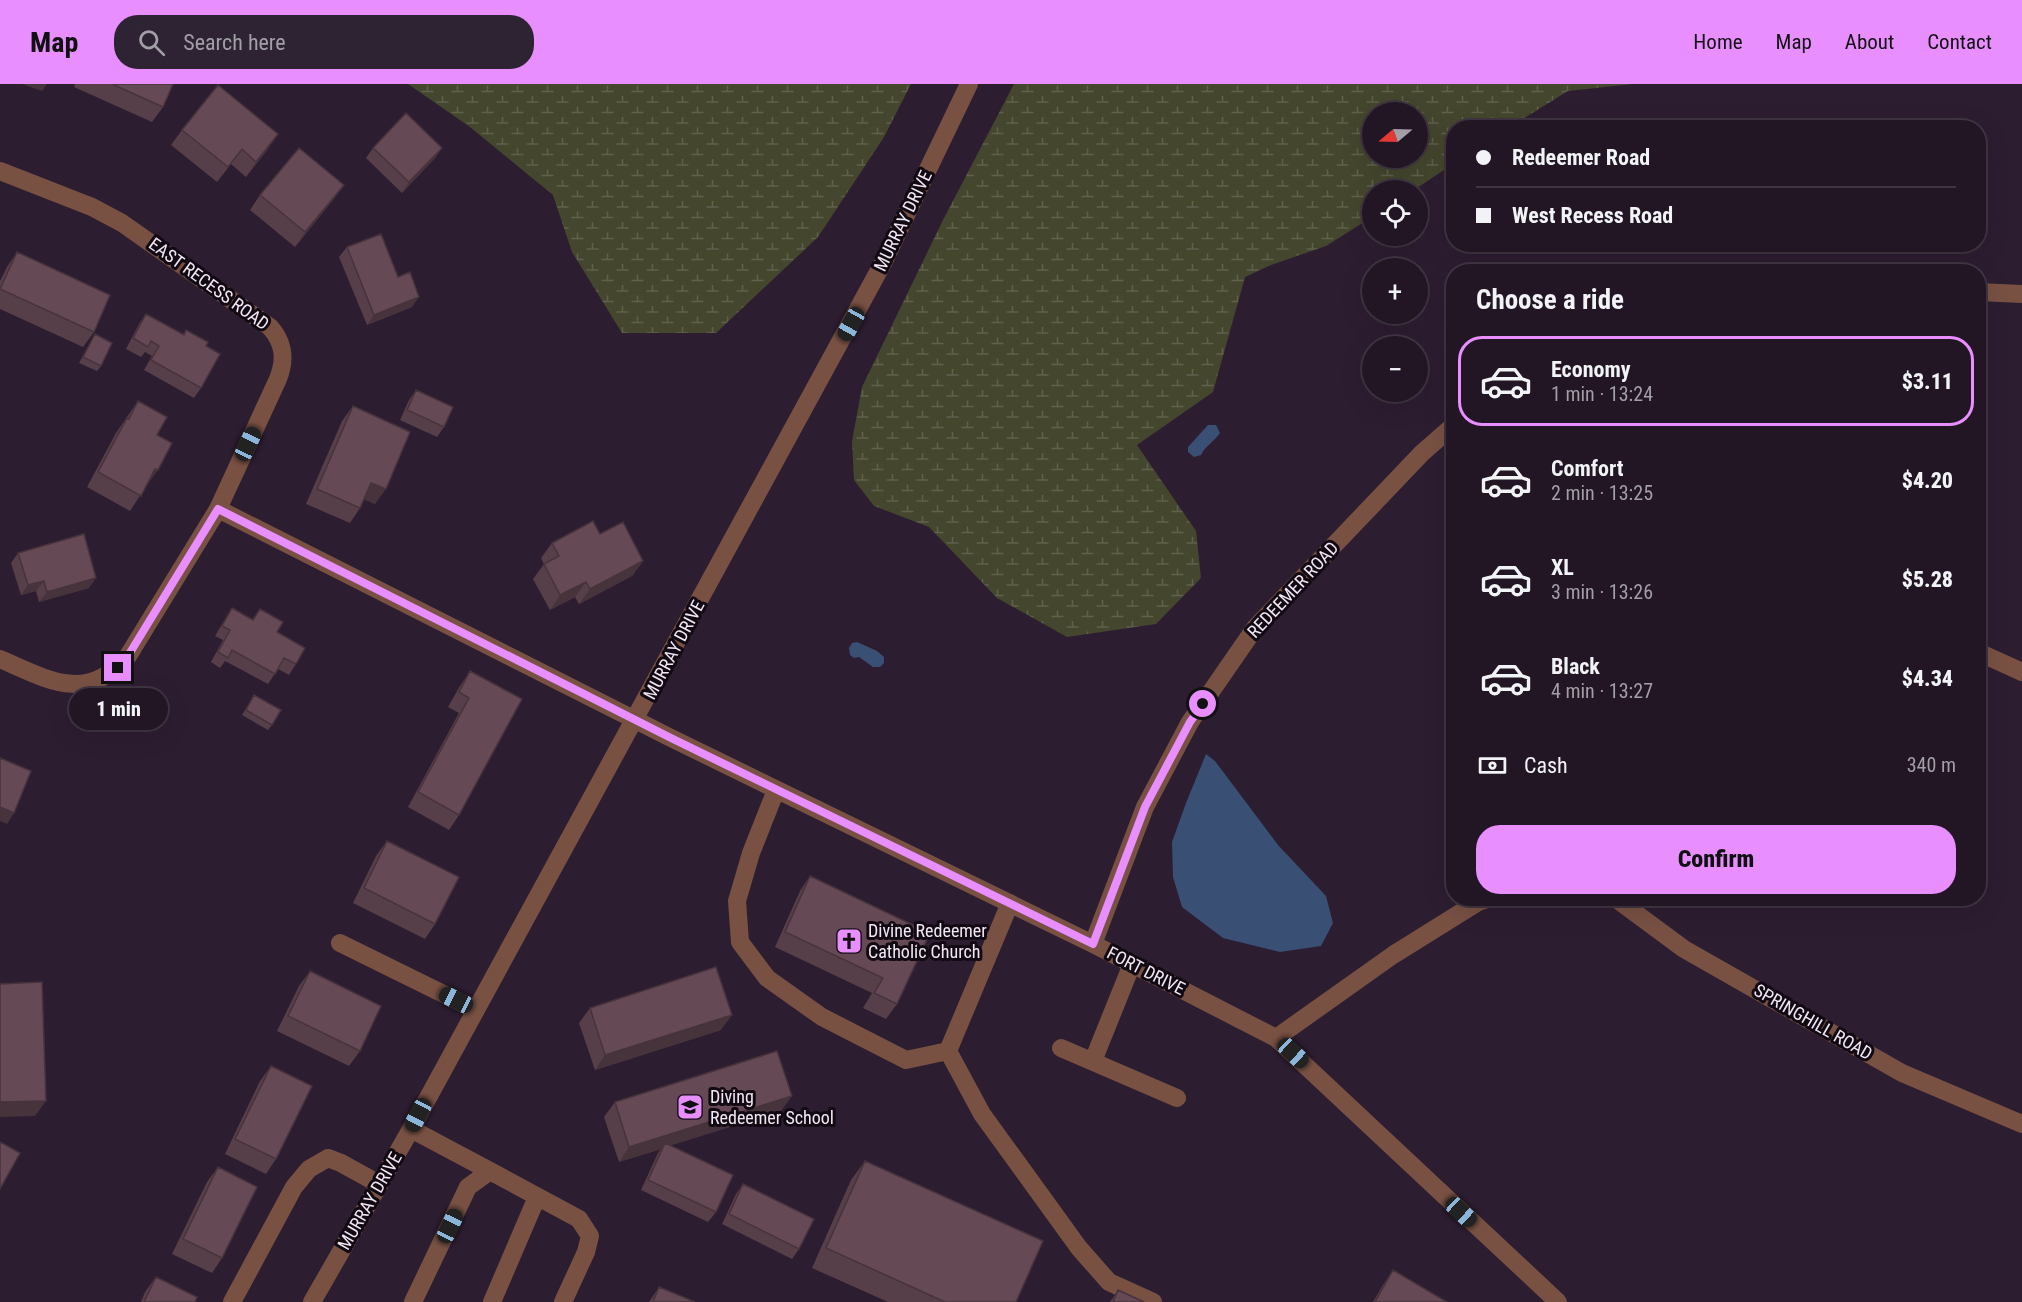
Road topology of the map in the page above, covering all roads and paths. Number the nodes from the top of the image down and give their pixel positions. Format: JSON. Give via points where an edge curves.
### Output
{"nodes":[{"id":1,"x":969,"y":84,"type":"edge"},
{"id":2,"x":0,"y":171,"type":"edge"},
{"id":3,"x":1986,"y":292,"type":"edge"},
{"id":4,"x":2022,"y":294,"type":"edge"},
{"id":5,"x":1446,"y":432,"type":"edge"},
{"id":6,"x":218,"y":509,"type":"junction"},
{"id":7,"x":1986,"y":656,"type":"edge"},
{"id":8,"x":0,"y":659,"type":"edge"},
{"id":9,"x":2022,"y":672,"type":"edge"},
{"id":10,"x":635,"y":720,"type":"junction"},
{"id":11,"x":776,"y":790,"type":"junction"},
{"id":12,"x":1010,"y":903,"type":"junction"},
{"id":13,"x":1472,"y":906,"type":"edge"},
{"id":14,"x":1626,"y":906,"type":"edge"},
{"id":15,"x":340,"y":943,"type":"dead end"},
{"id":16,"x":1093,"y":944,"type":"junction"},
{"id":17,"x":1132,"y":964,"type":"junction"},
{"id":18,"x":476,"y":1010,"type":"junction"},
{"id":19,"x":1276,"y":1038,"type":"junction"},
{"id":20,"x":1061,"y":1048,"type":"dead end"},
{"id":21,"x":948,"y":1051,"type":"junction"},
{"id":22,"x":1093,"y":1061,"type":"junction"},
{"id":23,"x":1177,"y":1098,"type":"dead end"},
{"id":24,"x":2022,"y":1124,"type":"edge"},
{"id":25,"x":411,"y":1130,"type":"junction"},
{"id":26,"x":490,"y":1171,"type":"junction"},
{"id":27,"x":379,"y":1184,"type":"junction"},
{"id":28,"x":537,"y":1197,"type":"junction"},
{"id":29,"x":232,"y":1302,"type":"edge"},
{"id":30,"x":312,"y":1302,"type":"edge"},
{"id":31,"x":413,"y":1302,"type":"edge"},
{"id":32,"x":492,"y":1302,"type":"edge"},
{"id":33,"x":564,"y":1302,"type":"edge"},
{"id":34,"x":1153,"y":1302,"type":"edge"},
{"id":35,"x":1557,"y":1302,"type":"edge"}],
"edges":[{"from":1,"to":10,"type":"street","name":"MURRAY DRIVE","via":[[883,263]]},
{"from":2,"to":6,"type":"street","name":"EAST RECESS ROAD","via":[[93,207],[122,223],[278,336],[284,359],[282,369]]},
{"from":3,"to":4,"type":"street"},
{"from":5,"to":16,"type":"street","name":"REDEEMER ROAD","via":[[1254,627],[1190,722],[1145,807]]},
{"from":6,"to":8,"type":"street","name":"EAST RECESS ROAD","via":[[128,656],[108,675],[72,685],[51,681]]},
{"from":6,"to":10,"type":"street","name":"FORT DRIVE"},
{"from":7,"to":9,"type":"street"},
{"from":10,"to":11,"type":"street","name":"FORT DRIVE"},
{"from":10,"to":18,"type":"street","name":"MURRAY DRIVE"},
{"from":11,"to":12,"type":"street","name":"FORT DRIVE"},
{"from":11,"to":21,"type":"street","via":[[737,901],[740,942],[767,978],[822,1017],[906,1060]]},
{"from":12,"to":16,"type":"street","name":"FORT DRIVE"},
{"from":12,"to":21,"type":"street"},
{"from":13,"to":19,"type":"street","via":[[1393,955]]},
{"from":14,"to":24,"type":"street","name":"SPRINGHILL ROAD","via":[[1684,948],[1902,1073]]},
{"from":15,"to":18,"type":"street"},
{"from":16,"to":17,"type":"street","name":"FORT DRIVE"},
{"from":17,"to":19,"type":"street","name":"FORT DRIVE"},
{"from":17,"to":22,"type":"street"},
{"from":18,"to":25,"type":"street","name":"MURRAY DRIVE"},
{"from":19,"to":35,"type":"street","name":"FORT DRIVE"},
{"from":20,"to":22,"type":"street"},
{"from":21,"to":34,"type":"street","via":[[982,1114],[1079,1248],[1109,1282]]},
{"from":22,"to":23,"type":"street"},
{"from":25,"to":26,"type":"street"},
{"from":25,"to":27,"type":"street","name":"MURRAY DRIVE"},
{"from":26,"to":28,"type":"street"},
{"from":26,"to":31,"type":"street","via":[[468,1187]]},
{"from":27,"to":29,"type":"street","via":[[328,1158],[309,1168],[294,1187]]},
{"from":27,"to":30,"type":"street","name":"MURRAY DRIVE"},
{"from":28,"to":32,"type":"street"},
{"from":28,"to":33,"type":"street","via":[[579,1219],[590,1236]]}]}
